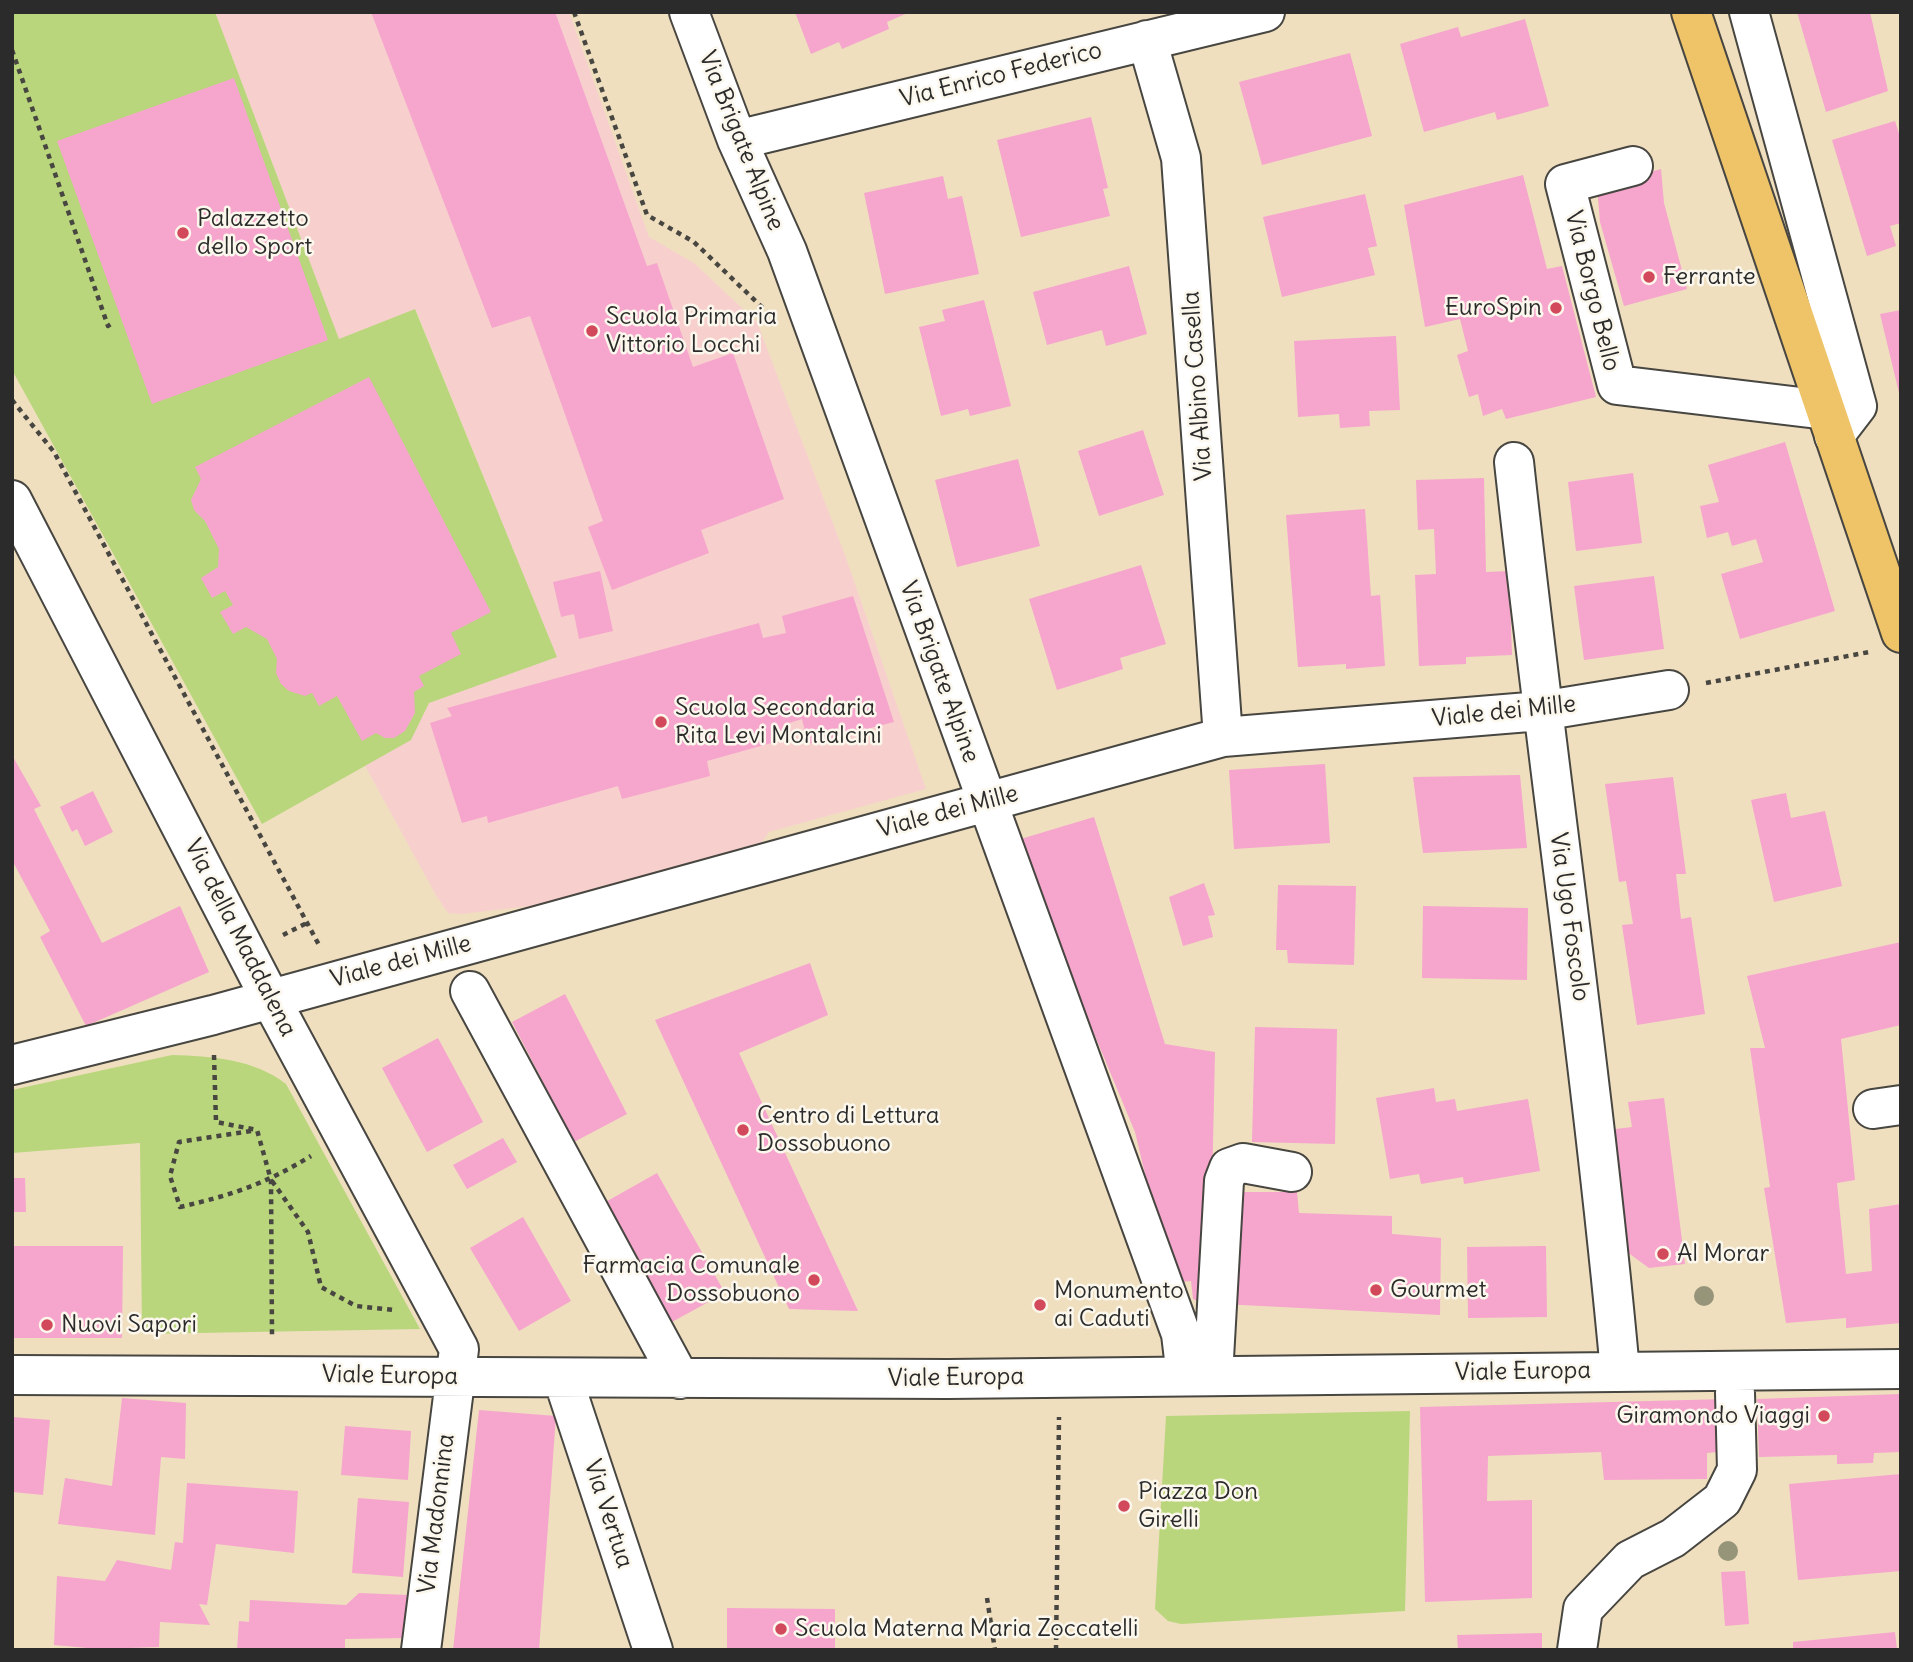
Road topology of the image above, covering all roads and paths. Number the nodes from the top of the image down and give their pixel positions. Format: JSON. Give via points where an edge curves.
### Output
{"nodes":[{"id":1,"x":574,"y":12,"type":"edge"},
{"id":2,"x":689,"y":12,"type":"edge"},
{"id":3,"x":1265,"y":12,"type":"edge"},
{"id":4,"x":1691,"y":12,"type":"edge"},
{"id":5,"x":1749,"y":12,"type":"edge"},
{"id":6,"x":1147,"y":40,"type":"junction"},
{"id":7,"x":12,"y":50,"type":"edge"},
{"id":8,"x":737,"y":140,"type":"junction"},
{"id":9,"x":1633,"y":166,"type":"dead end"},
{"id":10,"x":803,"y":295,"type":"junction"},
{"id":11,"x":111,"y":324,"type":"dead end"},
{"id":12,"x":12,"y":400,"type":"edge"},
{"id":13,"x":1830,"y":423,"type":"junction"},
{"id":14,"x":1514,"y":462,"type":"dead end"},
{"id":15,"x":12,"y":500,"type":"edge"},
{"id":16,"x":1887,"y":642,"type":"edge"},
{"id":17,"x":1669,"y":690,"type":"joint"},
{"id":18,"x":1541,"y":711,"type":"junction"},
{"id":19,"x":1223,"y":737,"type":"junction"},
{"id":20,"x":986,"y":801,"type":"junction"},
{"id":21,"x":307,"y":923,"type":"junction"},
{"id":22,"x":276,"y":938,"type":"dead end"},
{"id":23,"x":320,"y":947,"type":"dead end"},
{"id":24,"x":470,"y":992,"type":"dead end"},
{"id":25,"x":270,"y":998,"type":"junction"},
{"id":26,"x":213,"y":1015,"type":"junction"},
{"id":27,"x":12,"y":1065,"type":"edge"},
{"id":28,"x":257,"y":1130,"type":"junction"},
{"id":29,"x":344,"y":1135,"type":"junction"},
{"id":30,"x":1292,"y":1172,"type":"dead end"},
{"id":31,"x":271,"y":1180,"type":"junction"},
{"id":32,"x":437,"y":1307,"type":"junction"},
{"id":33,"x":272,"y":1341,"type":"dead end"},
{"id":34,"x":1901,"y":1369,"type":"edge"},
{"id":35,"x":1620,"y":1371,"type":"junction"},
{"id":36,"x":12,"y":1375,"type":"edge"},
{"id":37,"x":1200,"y":1376,"type":"junction"},
{"id":38,"x":1059,"y":1377,"type":"junction"},
{"id":39,"x":454,"y":1378,"type":"junction"},
{"id":40,"x":563,"y":1379,"type":"junction"},
{"id":41,"x":680,"y":1379,"type":"junction"},
{"id":42,"x":1735,"y":1393,"type":"dead end"},
{"id":43,"x":987,"y":1598,"type":"dead end"},
{"id":44,"x":421,"y":1650,"type":"edge"},
{"id":45,"x":653,"y":1650,"type":"edge"},
{"id":46,"x":995,"y":1650,"type":"edge"},
{"id":47,"x":1056,"y":1650,"type":"edge"},
{"id":48,"x":1577,"y":1650,"type":"edge"}],
"edges":[{"from":1,"to":10,"type":"path","via":[[647,215],[694,242],[765,313]]},
{"from":2,"to":8,"type":"street","name":"Via Brigate Alpine"},
{"from":3,"to":6,"type":"street","name":"Via Enrico Federico"},
{"from":4,"to":13,"type":"main road"},
{"from":5,"to":13,"type":"street","via":[[1857,405]]},
{"from":6,"to":8,"type":"street","name":"Via Enrico Federico"},
{"from":6,"to":19,"type":"street","name":"Via Albino Casella","via":[[1181,158]]},
{"from":7,"to":11,"type":"path","via":[[108,326]]},
{"from":8,"to":10,"type":"street","name":"Via Brigate Alpine"},
{"from":9,"to":13,"type":"street","name":"Via Borgo Bello","via":[[1565,184],[1617,385]]},
{"from":10,"to":20,"type":"street","name":"Via Brigate Alpine"},
{"from":12,"to":21,"type":"path","via":[[54,452]]},
{"from":13,"to":16,"type":"main road"},
{"from":14,"to":18,"type":"street","name":"Via Ugo Foscolo"},
{"from":15,"to":25,"type":"street","name":"Via della Maddalena"},
{"from":16,"to":17,"type":"path"},
{"from":17,"to":18,"type":"street","name":"Viale dei Mille"},
{"from":18,"to":19,"type":"street","name":"Viale dei Mille"},
{"from":18,"to":35,"type":"street","name":"Via Ugo Foscolo","via":[[1585,1030]]},
{"from":19,"to":20,"type":"street","name":"Viale dei Mille"},
{"from":20,"to":25,"type":"street","name":"Viale dei Mille"},
{"from":20,"to":37,"type":"street","name":"Via Brigate Alpine"},
{"from":21,"to":22,"type":"path"},
{"from":21,"to":23,"type":"path"},
{"from":24,"to":41,"type":"street"},
{"from":25,"to":26,"type":"street","name":"Viale dei Mille"},
{"from":25,"to":29,"type":"street","name":"Via della Maddalena"},
{"from":26,"to":27,"type":"street","name":"Viale dei Mille"},
{"from":26,"to":28,"type":"path","via":[[216,1122]]},
{"from":28,"to":31,"type":"path"},
{"from":28,"to":31,"type":"path","via":[[179,1142],[170,1176],[180,1207]]},
{"from":29,"to":31,"type":"path"},
{"from":29,"to":32,"type":"street","name":"Via della Maddalena"},
{"from":30,"to":37,"type":"street","via":[[1243,1163],[1229,1168]]},
{"from":31,"to":32,"type":"path","via":[[308,1232],[321,1287],[356,1306],[391,1310]]},
{"from":31,"to":33,"type":"path"},
{"from":32,"to":39,"type":"street","name":"Via della Maddalena","via":[[459,1349]]},
{"from":34,"to":35,"type":"street","name":"Viale Europa"},
{"from":35,"to":37,"type":"street","name":"Viale Europa"},
{"from":36,"to":39,"type":"street","name":"Viale Europa"},
{"from":37,"to":38,"type":"street","name":"Viale Europa"},
{"from":38,"to":41,"type":"street","name":"Viale Europa"},
{"from":38,"to":47,"type":"path"},
{"from":39,"to":40,"type":"street","name":"Viale Europa"},
{"from":39,"to":44,"type":"street","name":"Via Madonnina"},
{"from":40,"to":41,"type":"street","name":"Viale Europa"},
{"from":40,"to":45,"type":"street","name":"Via Vertua"},
{"from":42,"to":48,"type":"street","via":[[1737,1469],[1722,1500],[1673,1538],[1630,1560],[1583,1609]]},
{"from":43,"to":46,"type":"path"}]}
